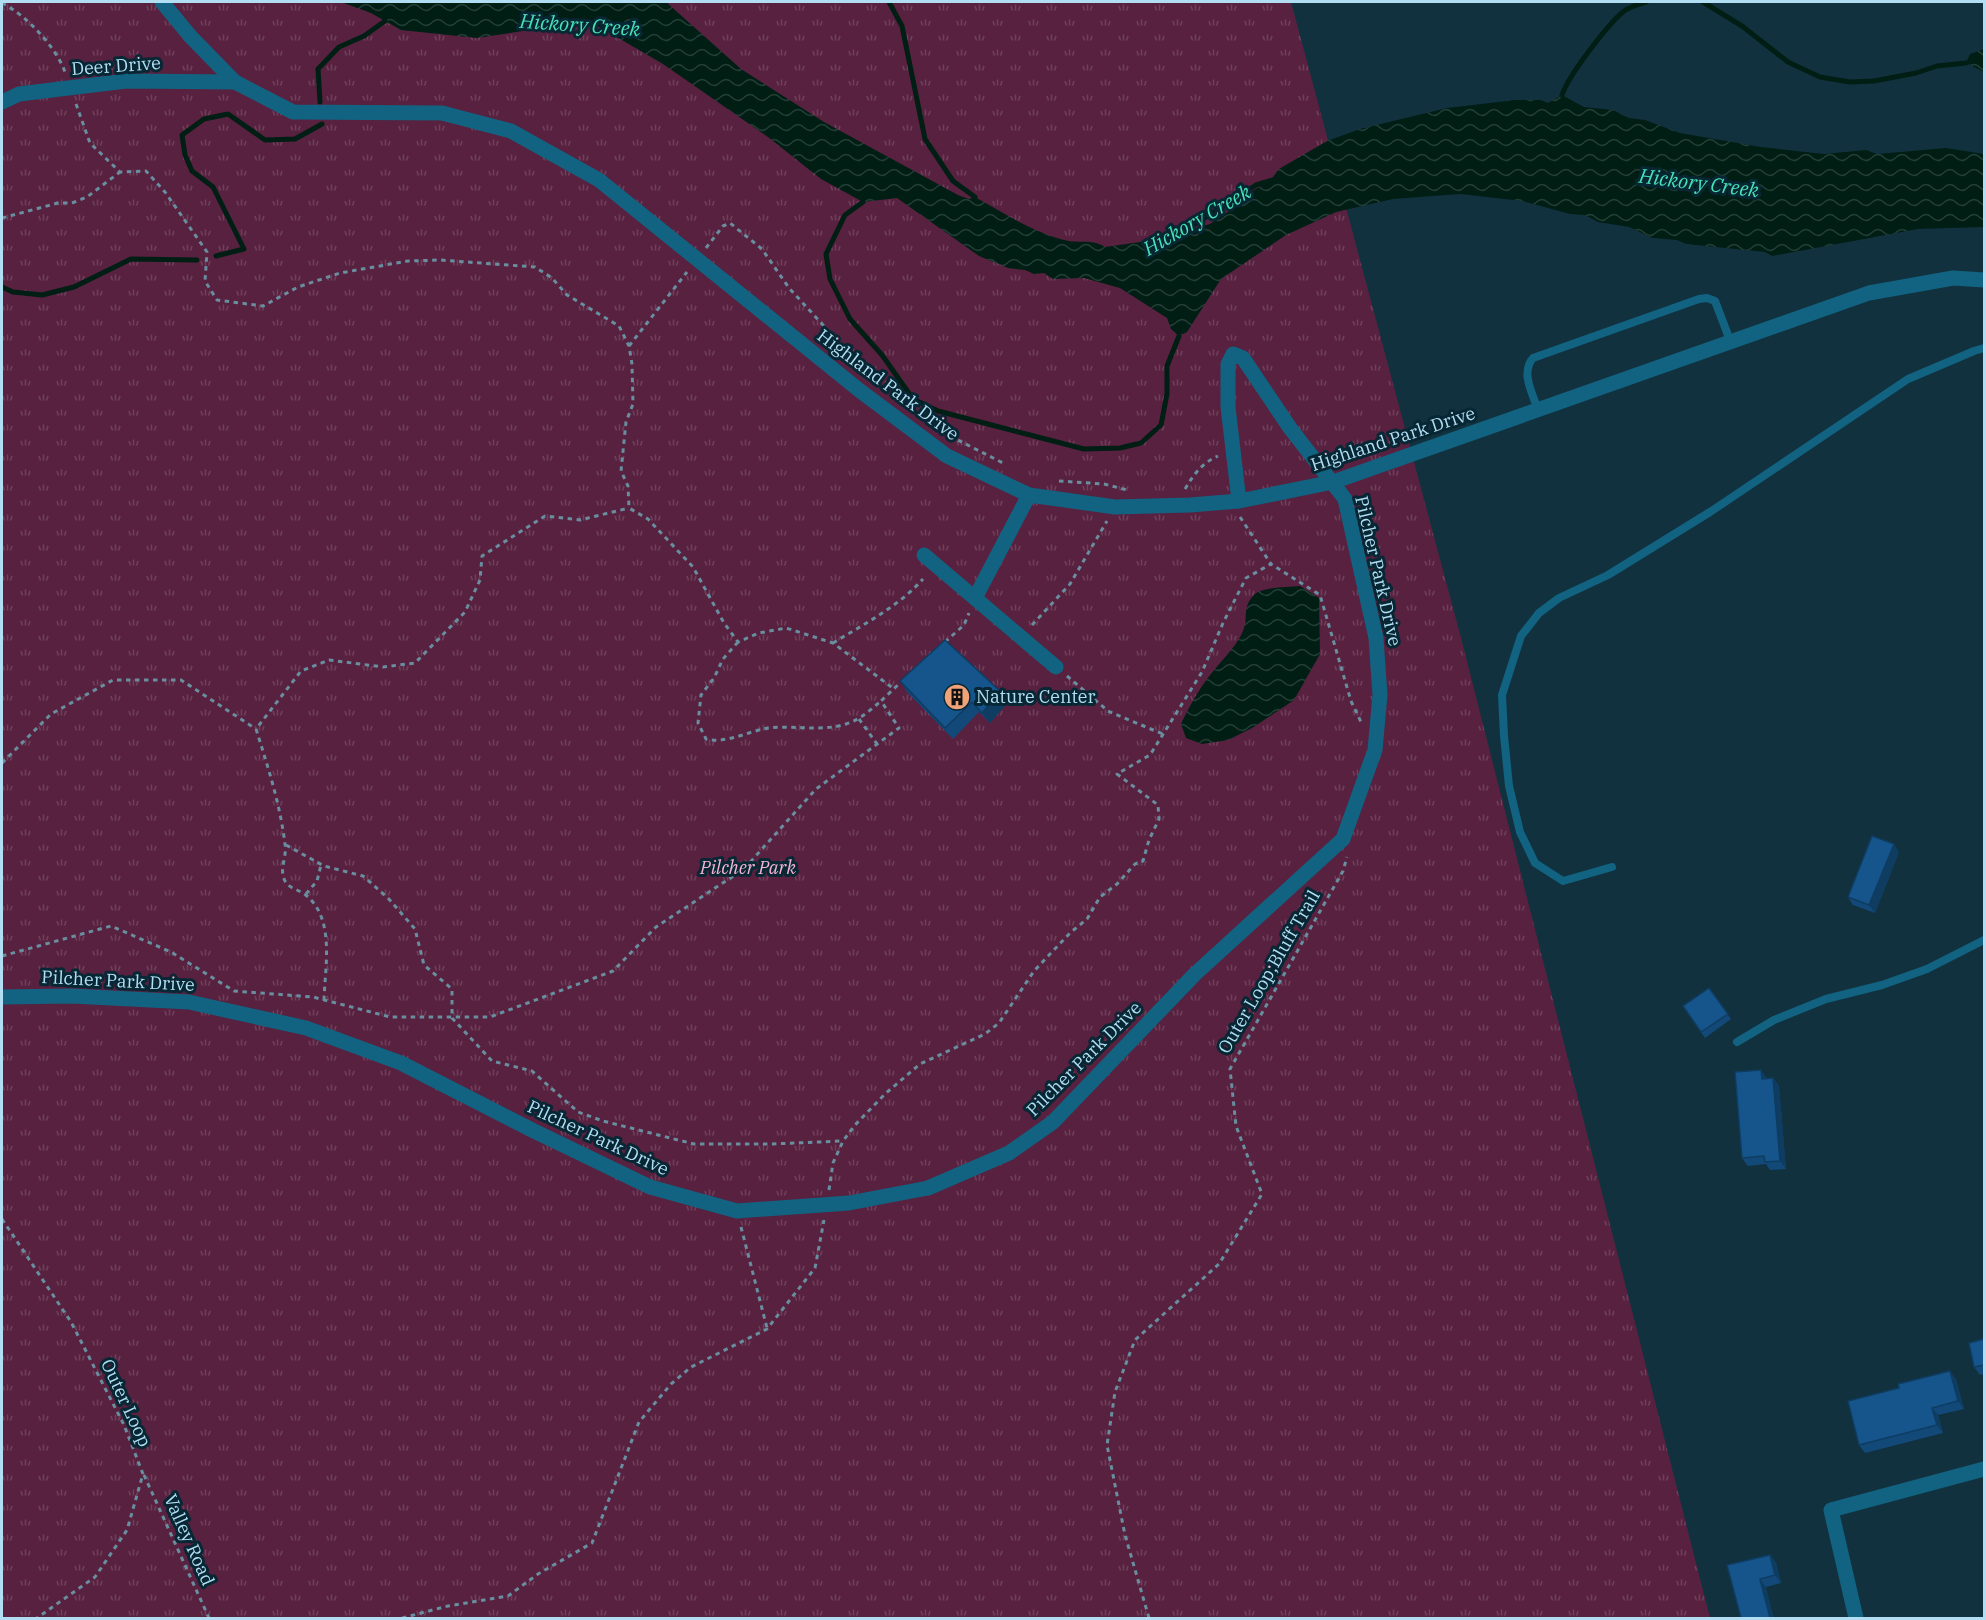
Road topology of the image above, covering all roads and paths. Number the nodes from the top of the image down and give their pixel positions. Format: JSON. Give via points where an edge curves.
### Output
{"nodes":[{"id":1,"x":162,"y":2,"type":"edge"},
{"id":2,"x":2,"y":3,"type":"edge"},
{"id":3,"x":235,"y":82,"type":"junction"},
{"id":4,"x":71,"y":88,"type":"junction"},
{"id":5,"x":2,"y":102,"type":"edge"},
{"id":6,"x":120,"y":172,"type":"junction"},
{"id":7,"x":2,"y":218,"type":"edge"},
{"id":8,"x":697,"y":260,"type":"junction"},
{"id":9,"x":1984,"y":280,"type":"edge"},
{"id":10,"x":1731,"y":343,"type":"junction"},
{"id":11,"x":629,"y":346,"type":"junction"},
{"id":12,"x":1984,"y":348,"type":"edge"},
{"id":13,"x":874,"y":382,"type":"dead end"},
{"id":14,"x":1538,"y":410,"type":"junction"},
{"id":15,"x":945,"y":434,"type":"dead end"},
{"id":16,"x":1233,"y":450,"type":"junction"},
{"id":17,"x":1006,"y":465,"type":"dead end"},
{"id":18,"x":1048,"y":481,"type":"dead end"},
{"id":19,"x":1333,"y":482,"type":"junction"},
{"id":20,"x":1136,"y":492,"type":"dead end"},
{"id":21,"x":1029,"y":495,"type":"junction"},
{"id":22,"x":1177,"y":505,"type":"junction"},
{"id":23,"x":1115,"y":507,"type":"junction"},
{"id":24,"x":1238,"y":507,"type":"junction"},
{"id":25,"x":629,"y":508,"type":"junction"},
{"id":26,"x":924,"y":555,"type":"dead end"},
{"id":27,"x":1271,"y":564,"type":"junction"},
{"id":28,"x":923,"y":579,"type":"dead end"},
{"id":29,"x":975,"y":598,"type":"junction"},
{"id":30,"x":1020,"y":637,"type":"junction"},
{"id":31,"x":738,"y":642,"type":"junction"},
{"id":32,"x":833,"y":643,"type":"junction"},
{"id":33,"x":938,"y":649,"type":"edge"},
{"id":34,"x":1056,"y":667,"type":"joint"},
{"id":35,"x":903,"y":681,"type":"edge"},
{"id":36,"x":894,"y":689,"type":"junction"},
{"id":37,"x":881,"y":701,"type":"junction"},
{"id":38,"x":859,"y":719,"type":"junction"},
{"id":39,"x":255,"y":729,"type":"junction"},
{"id":40,"x":877,"y":744,"type":"junction"},
{"id":41,"x":1375,"y":750,"type":"junction"},
{"id":42,"x":2,"y":763,"type":"edge"},
{"id":43,"x":286,"y":845,"type":"junction"},
{"id":44,"x":1350,"y":848,"type":"dead end"},
{"id":45,"x":321,"y":865,"type":"junction"},
{"id":46,"x":1612,"y":867,"type":"dead end"},
{"id":47,"x":306,"y":894,"type":"junction"},
{"id":48,"x":1984,"y":940,"type":"edge"},
{"id":49,"x":2,"y":956,"type":"edge"},
{"id":50,"x":2,"y":997,"type":"edge"},
{"id":51,"x":324,"y":1000,"type":"junction"},
{"id":52,"x":452,"y":1018,"type":"junction"},
{"id":53,"x":1737,"y":1042,"type":"dead end"},
{"id":54,"x":843,"y":1141,"type":"dead end"},
{"id":55,"x":737,"y":1211,"type":"junction"},
{"id":56,"x":2,"y":1219,"type":"edge"},
{"id":57,"x":767,"y":1329,"type":"dead end"},
{"id":58,"x":1984,"y":1469,"type":"edge"},
{"id":59,"x":143,"y":1473,"type":"junction"},
{"id":60,"x":38,"y":1618,"type":"edge"},
{"id":61,"x":209,"y":1618,"type":"edge"},
{"id":62,"x":1149,"y":1618,"type":"edge"},
{"id":63,"x":1856,"y":1618,"type":"edge"}],
"edges":[{"from":1,"to":3,"type":"street","name":"Highland Park Drive"},
{"from":2,"to":4,"type":"path","via":[[41,35],[62,64]]},
{"from":3,"to":4,"type":"street","name":"Deer Drive","via":[[126,81]]},
{"from":3,"to":8,"type":"street","name":"Highland Park Drive","via":[[293,112],[442,113],[511,131],[599,180]]},
{"from":4,"to":5,"type":"street","name":"Deer Drive","via":[[19,94]]},
{"from":4,"to":6,"type":"path","via":[[90,142]]},
{"from":6,"to":7,"type":"path","via":[[87,197],[72,203]]},
{"from":6,"to":11,"type":"path","via":[[146,171],[165,192],[207,252],[205,281],[217,300],[262,306],[298,287],[340,273],[408,261],[536,267],[567,295],[619,326]]},
{"from":8,"to":11,"type":"path"},
{"from":8,"to":13,"type":"path","via":[[723,226],[730,223],[762,249],[789,288]]},
{"from":8,"to":21,"type":"street","name":"Highland Park Drive","via":[[947,456]]},
{"from":9,"to":10,"type":"street","name":"Highland Park Drive","via":[[1953,278],[1869,293]]},
{"from":10,"to":14,"type":"street","name":"Highland Park Drive"},
{"from":10,"to":14,"type":"lane","via":[[1715,301],[1699,299],[1533,358],[1526,373]]},
{"from":11,"to":25,"type":"path","via":[[633,404],[626,422],[621,471],[628,486]]},
{"from":12,"to":46,"type":"lane","via":[[1908,379],[1710,512],[1608,575],[1559,598],[1539,613],[1521,636],[1502,695],[1509,786],[1520,832],[1535,863],[1563,881]]},
{"from":14,"to":19,"type":"street","name":"Highland Park Drive"},
{"from":15,"to":17,"type":"path"},
{"from":16,"to":19,"type":"street","name":"Pilcher Park Drive","via":[[1228,364],[1233,354],[1243,358],[1290,428]]},
{"from":16,"to":22,"type":"path","via":[[1210,459],[1195,472]]},
{"from":16,"to":24,"type":"street"},
{"from":18,"to":20,"type":"path","via":[[1104,484]]},
{"from":19,"to":24,"type":"street","name":"Highland Park Drive"},
{"from":19,"to":41,"type":"street","name":"Pilcher Park Drive","via":[[1345,499],[1376,638],[1380,695]]},
{"from":21,"to":23,"type":"street","name":"Highland Park Drive"},
{"from":21,"to":29,"type":"street"},
{"from":22,"to":23,"type":"street","name":"Highland Park Drive"},
{"from":22,"to":24,"type":"street","name":"Highland Park Drive"},
{"from":23,"to":30,"type":"path","via":[[1070,584]]},
{"from":24,"to":27,"type":"path"},
{"from":25,"to":31,"type":"path","via":[[648,519],[693,567]]},
{"from":25,"to":39,"type":"path","via":[[580,520],[545,516],[482,556],[480,580],[465,612],[415,663],[383,667],[329,660],[301,671]]},
{"from":26,"to":29,"type":"street"},
{"from":27,"to":34,"type":"path","via":[[1246,578],[1202,672],[1165,735],[1108,711]]},
{"from":27,"to":41,"type":"path","via":[[1320,595],[1351,700]]},
{"from":28,"to":32,"type":"path","via":[[883,614]]},
{"from":29,"to":30,"type":"street"},
{"from":29,"to":33,"type":"path","via":[[964,625]]},
{"from":30,"to":34,"type":"street"},
{"from":31,"to":32,"type":"path","via":[[786,628]]},
{"from":31,"to":38,"type":"path","via":[[723,658],[701,695],[698,723],[706,739],[718,742],[768,728],[826,728]]},
{"from":32,"to":36,"type":"path"},
{"from":35,"to":36,"type":"path"},
{"from":36,"to":37,"type":"path"},
{"from":37,"to":38,"type":"path"},
{"from":37,"to":40,"type":"path","via":[[899,728]]},
{"from":38,"to":40,"type":"path"},
{"from":39,"to":42,"type":"path","via":[[182,680],[113,680],[51,714]]},
{"from":39,"to":43,"type":"path","via":[[275,791]]},
{"from":40,"to":52,"type":"path","via":[[816,789],[744,869],[656,927],[613,971],[490,1017]]},
{"from":41,"to":55,"type":"street","name":"Pilcher Park Drive","via":[[1343,839],[1195,974],[1053,1122],[1009,1153],[928,1188],[849,1203]]},
{"from":43,"to":45,"type":"path"},
{"from":43,"to":47,"type":"path","via":[[283,876],[291,888]]},
{"from":44,"to":62,"type":"path","name":"Outer Loop;Bluff Trail","via":[[1343,871],[1230,1069],[1236,1126],[1262,1194],[1219,1264],[1135,1340],[1115,1392],[1107,1445],[1125,1535]]},
{"from":45,"to":47,"type":"path","via":[[317,880]]},
{"from":45,"to":52,"type":"path","via":[[363,876],[415,929],[424,965],[452,989]]},
{"from":47,"to":51,"type":"path","via":[[321,914],[326,935]]},
{"from":48,"to":53,"type":"lane","via":[[1927,969],[1826,999],[1774,1020]]},
{"from":49,"to":51,"type":"path","via":[[111,926],[171,952],[234,991]]},
{"from":50,"to":55,"type":"street","name":"Pilcher Park Drive","via":[[189,1002],[306,1028],[400,1063],[650,1187]]},
{"from":51,"to":52,"type":"path","via":[[390,1017]]},
{"from":52,"to":54,"type":"path","via":[[492,1061],[532,1071],[578,1112],[603,1120],[694,1144]]},
{"from":55,"to":57,"type":"path"},
{"from":56,"to":59,"type":"path","name":"Outer Loop","via":[[71,1322],[124,1425]]},
{"from":58,"to":63,"type":"street","via":[[1831,1510]]},
{"from":59,"to":60,"type":"path","name":"Outer Loop","via":[[127,1530],[95,1577]]},
{"from":59,"to":61,"type":"path","name":"Valley Road"}]}
